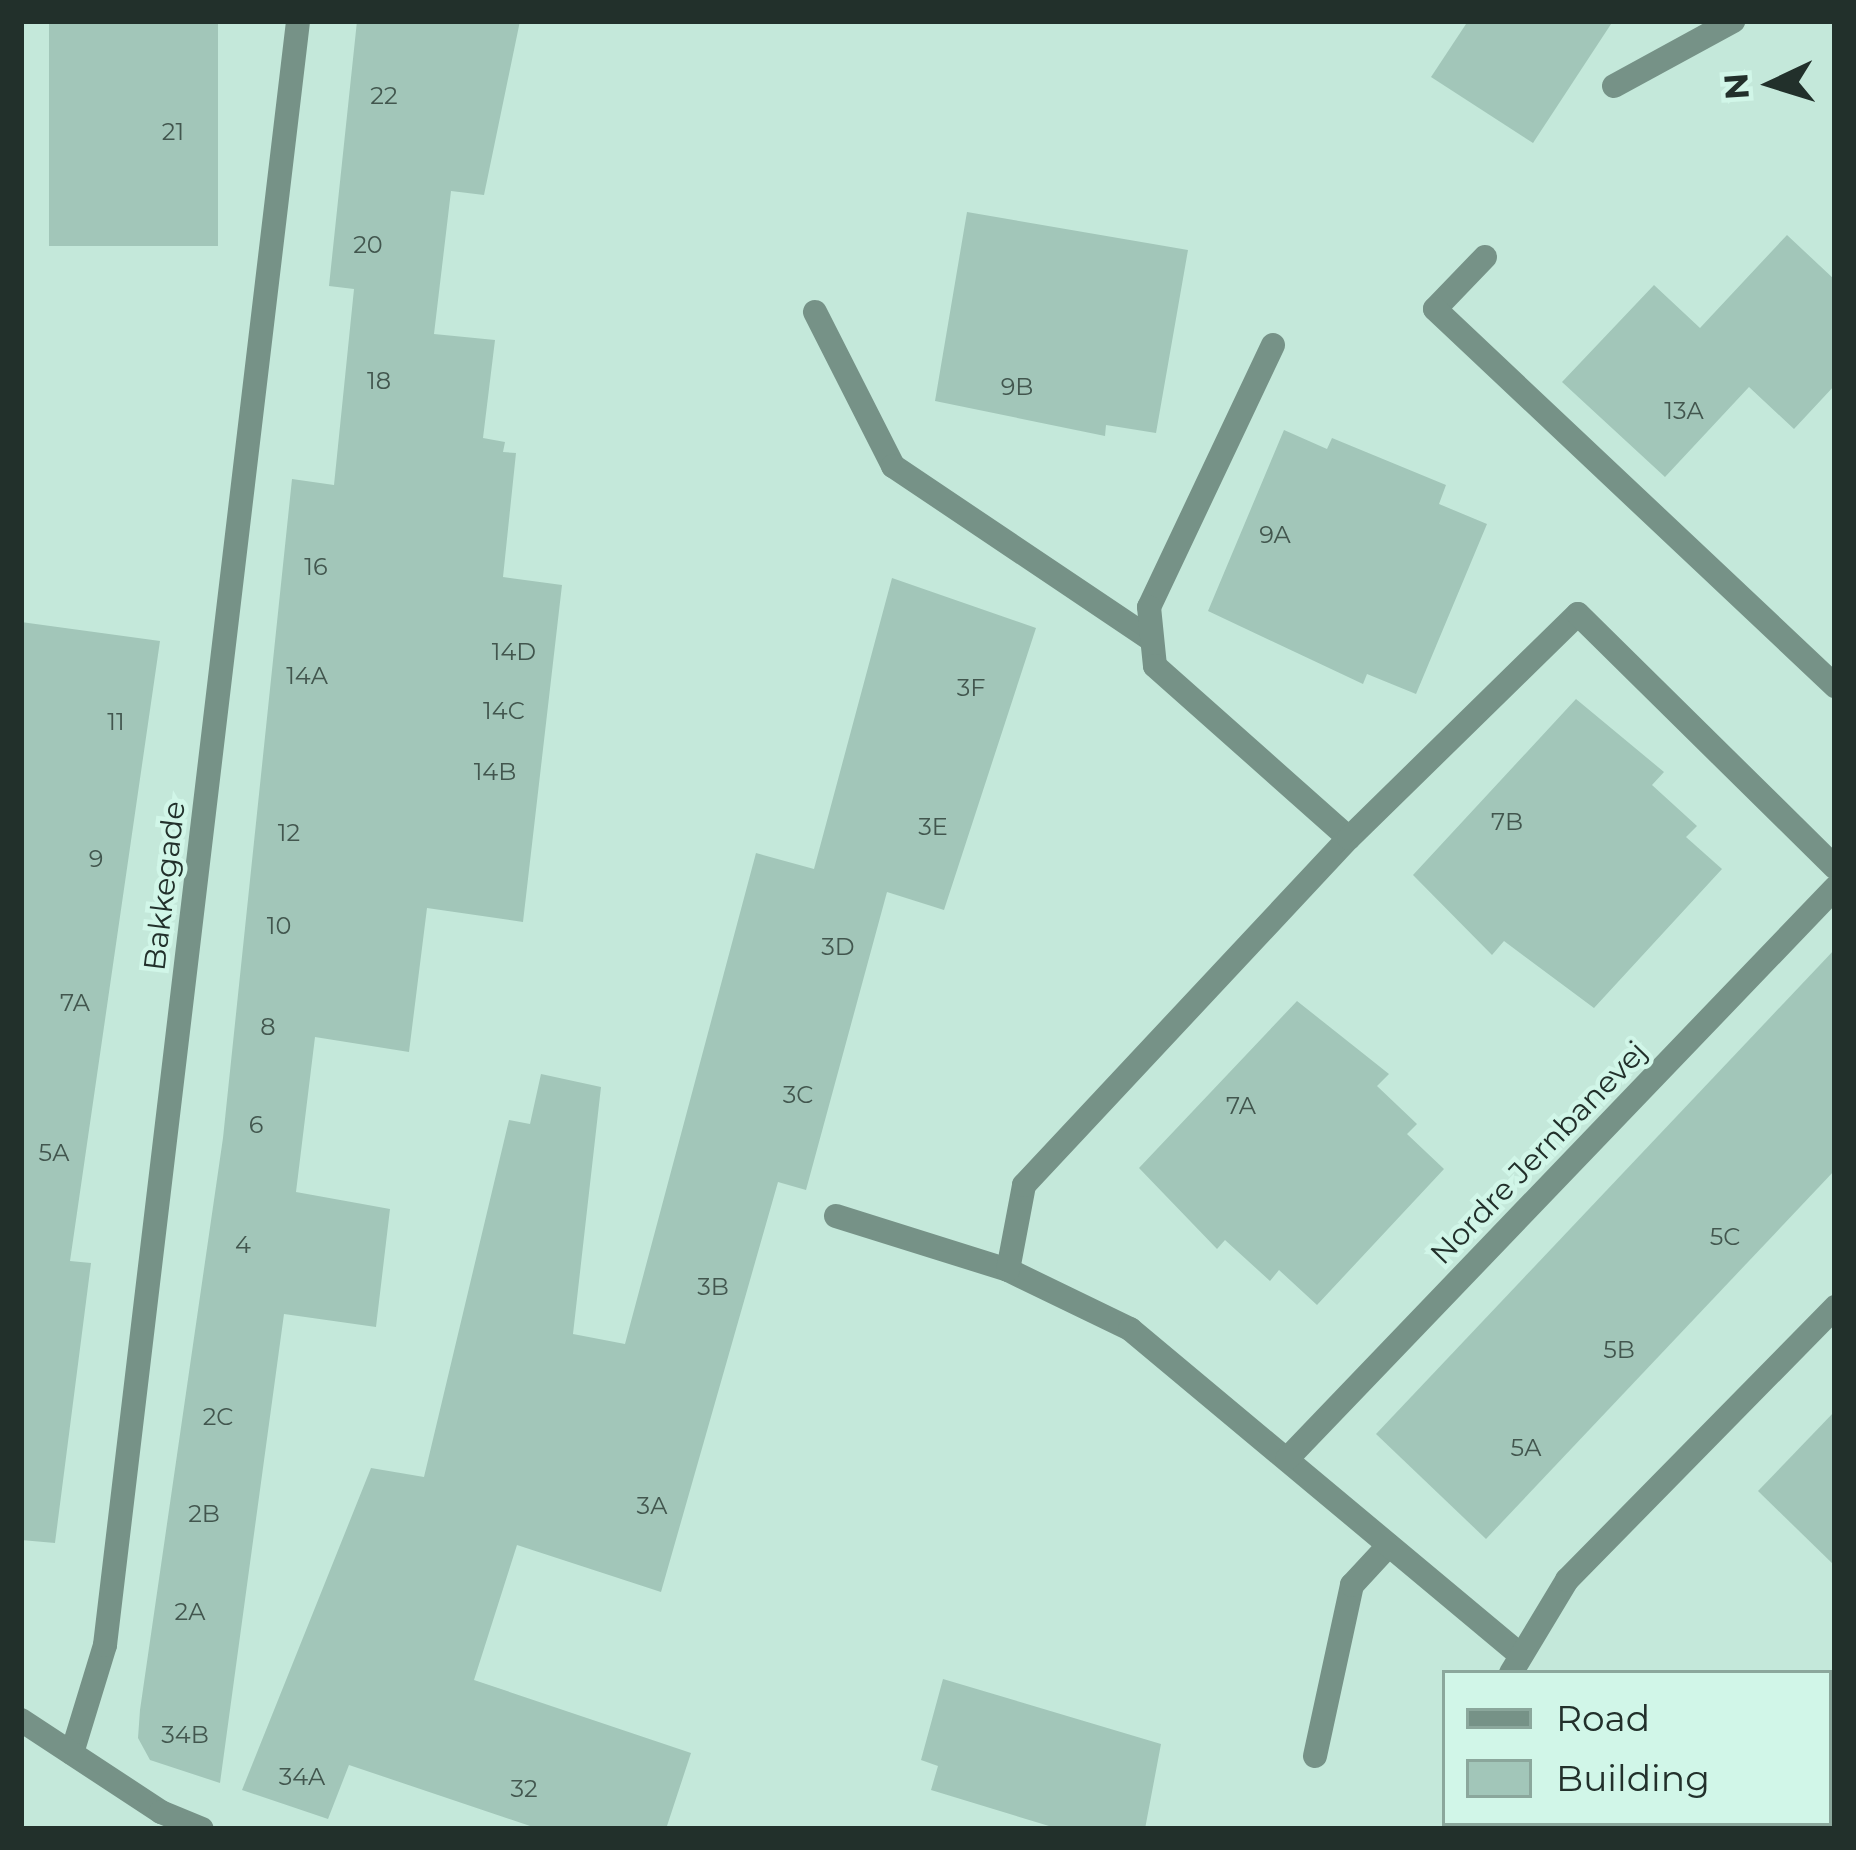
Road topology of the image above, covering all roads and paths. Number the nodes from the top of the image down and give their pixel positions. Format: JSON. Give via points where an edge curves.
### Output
{"nodes":[{"id":1,"x":298,"y":21,"type":"edge"},
{"id":2,"x":1732,"y":21,"type":"edge"},
{"id":3,"x":1614,"y":86,"type":"dead end"},
{"id":4,"x":1484,"y":256,"type":"dead end"},
{"id":5,"x":814,"y":313,"type":"dead end"},
{"id":6,"x":1273,"y":345,"type":"dead end"},
{"id":7,"x":1152,"y":640,"type":"junction"},
{"id":8,"x":1835,"y":686,"type":"edge"},
{"id":9,"x":1349,"y":838,"type":"junction"},
{"id":10,"x":1835,"y":867,"type":"edge"},
{"id":11,"x":1835,"y":888,"type":"edge"},
{"id":12,"x":836,"y":1216,"type":"dead end"},
{"id":13,"x":1008,"y":1270,"type":"junction"},
{"id":14,"x":1835,"y":1307,"type":"edge"},
{"id":15,"x":1287,"y":1459,"type":"junction"},
{"id":16,"x":1389,"y":1545,"type":"junction"},
{"id":17,"x":1514,"y":1663,"type":"edge"},
{"id":18,"x":21,"y":1720,"type":"edge"},
{"id":19,"x":72,"y":1754,"type":"junction"},
{"id":20,"x":1315,"y":1756,"type":"dead end"},
{"id":21,"x":202,"y":1829,"type":"edge"}],
"edges":[{"from":1,"to":19,"type":"street","name":"Bakkegade","via":[[105,1645]]},
{"from":2,"to":3,"type":"street"},
{"from":4,"to":8,"type":"street","via":[[1435,309]]},
{"from":5,"to":7,"type":"street","via":[[893,466]]},
{"from":6,"to":7,"type":"street","via":[[1149,607]]},
{"from":7,"to":9,"type":"street","via":[[1155,666]]},
{"from":9,"to":10,"type":"street","via":[[1578,614]]},
{"from":9,"to":13,"type":"street","via":[[1024,1185]]},
{"from":11,"to":15,"type":"street","name":"Nordre Jernbanevej"},
{"from":12,"to":13,"type":"street"},
{"from":13,"to":15,"type":"street","via":[[1130,1329]]},
{"from":14,"to":17,"type":"street","via":[[1567,1580]]},
{"from":15,"to":16,"type":"street"},
{"from":16,"to":17,"type":"street"},
{"from":16,"to":20,"type":"street","via":[[1352,1585]]},
{"from":18,"to":19,"type":"street"},
{"from":19,"to":21,"type":"street","via":[[160,1812]]}]}
